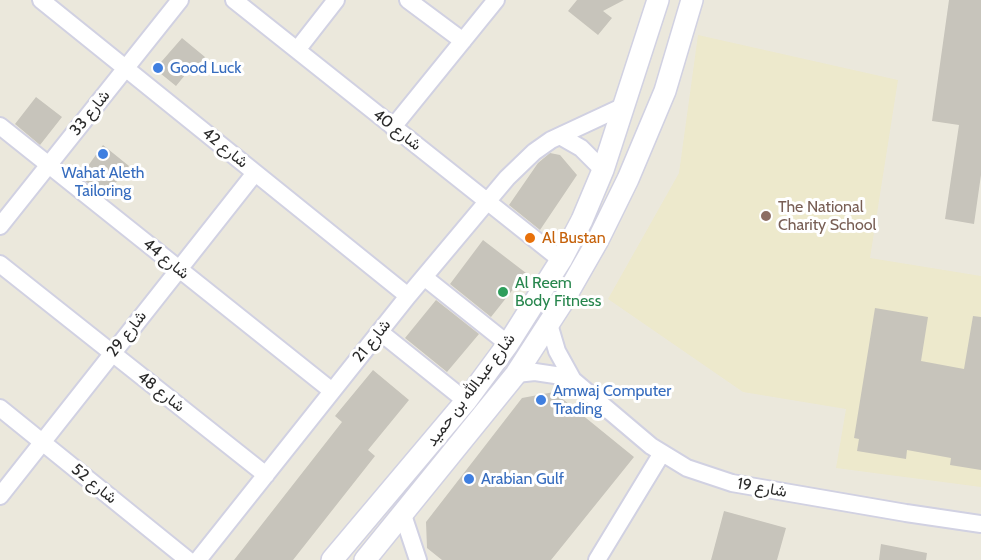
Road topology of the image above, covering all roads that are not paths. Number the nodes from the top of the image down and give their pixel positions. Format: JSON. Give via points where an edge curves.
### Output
{"nodes":[{"id":1,"x":41,"y":0,"type":"edge"},
{"id":2,"x":180,"y":0,"type":"edge"},
{"id":3,"x":234,"y":0,"type":"edge"},
{"id":4,"x":336,"y":0,"type":"edge"},
{"id":5,"x":408,"y":0,"type":"edge"},
{"id":6,"x":496,"y":0,"type":"edge"},
{"id":7,"x":658,"y":0,"type":"edge"},
{"id":8,"x":692,"y":0,"type":"edge"},
{"id":9,"x":463,"y":41,"type":"junction"},
{"id":10,"x":297,"y":50,"type":"junction"},
{"id":11,"x":126,"y":69,"type":"junction"},
{"id":12,"x":633,"y":81,"type":"junction"},
{"id":13,"x":665,"y":91,"type":"junction"},
{"id":14,"x":624,"y":106,"type":"junction"},
{"id":15,"x":0,"y":126,"type":"edge"},
{"id":16,"x":393,"y":127,"type":"junction"},
{"id":17,"x":560,"y":136,"type":"junction"},
{"id":18,"x":48,"y":165,"type":"junction"},
{"id":19,"x":603,"y":170,"type":"junction"},
{"id":20,"x":255,"y":172,"type":"junction"},
{"id":21,"x":487,"y":201,"type":"junction"},
{"id":22,"x":0,"y":226,"type":"edge"},
{"id":23,"x":561,"y":260,"type":"junction"},
{"id":24,"x":0,"y":264,"type":"edge"},
{"id":25,"x":179,"y":269,"type":"junction"},
{"id":26,"x":424,"y":277,"type":"junction"},
{"id":27,"x":408,"y":296,"type":"junction"},
{"id":28,"x":549,"y":324,"type":"junction"},
{"id":29,"x":380,"y":332,"type":"junction"},
{"id":30,"x":508,"y":344,"type":"junction"},
{"id":31,"x":112,"y":353,"type":"junction"},
{"id":32,"x":516,"y":374,"type":"junction"},
{"id":33,"x":573,"y":380,"type":"junction"},
{"id":34,"x":332,"y":391,"type":"junction"},
{"id":35,"x":466,"y":401,"type":"junction"},
{"id":36,"x":0,"y":408,"type":"edge"},
{"id":37,"x":42,"y":442,"type":"junction"},
{"id":38,"x":662,"y":453,"type":"junction"},
{"id":39,"x":266,"y":475,"type":"junction"},
{"id":40,"x":0,"y":496,"type":"edge"},
{"id":41,"x":403,"y":515,"type":"junction"},
{"id":42,"x":981,"y":524,"type":"edge"},
{"id":43,"x":188,"y":560,"type":"edge"},
{"id":44,"x":198,"y":560,"type":"edge"},
{"id":45,"x":332,"y":560,"type":"edge"},
{"id":46,"x":367,"y":560,"type":"edge"},
{"id":47,"x":418,"y":560,"type":"edge"},
{"id":48,"x":597,"y":560,"type":"edge"}],
"edges":[{"from":1,"to":11,"type":"street","name":"شارع 42"},
{"from":2,"to":11,"type":"street","name":"شارع 33"},
{"from":3,"to":10,"type":"street","name":"شارع 40"},
{"from":4,"to":10,"type":"street"},
{"from":5,"to":9,"type":"street"},
{"from":6,"to":9,"type":"street"},
{"from":7,"to":12,"type":"street","name":"شارع عبدالله بن حميد"},
{"from":8,"to":13,"type":"street","name":"شارع عبدالله بن حميد"},
{"from":9,"to":16,"type":"street"},
{"from":10,"to":16,"type":"street","name":"شارع 40"},
{"from":11,"to":18,"type":"street","name":"شارع 33"},
{"from":11,"to":20,"type":"street","name":"شارع 42"},
{"from":12,"to":13,"type":"street","via":[[642,94],[650,97]]},
{"from":12,"to":14,"type":"street","name":"شارع عبدالله بن حميد"},
{"from":13,"to":28,"type":"street","name":"شارع عبدالله بن حميد","via":[[603,230]]},
{"from":14,"to":17,"type":"street","name":"شارع 21"},
{"from":14,"to":19,"type":"street","name":"شارع عبدالله بن حميد"},
{"from":15,"to":18,"type":"street","name":"شارع 44"},
{"from":16,"to":21,"type":"street","name":"شارع 40"},
{"from":17,"to":19,"type":"street","via":[[581,148]]},
{"from":17,"to":21,"type":"street","name":"شارع 21","via":[[534,152]]},
{"from":18,"to":22,"type":"street","name":"شارع 33"},
{"from":18,"to":25,"type":"street","name":"شارع 44"},
{"from":19,"to":23,"type":"street","name":"شارع عبدالله بن حميد"},
{"from":20,"to":25,"type":"street","name":"شارع 29"},
{"from":20,"to":27,"type":"street","name":"شارع 42"},
{"from":21,"to":23,"type":"street","name":"شارع 40"},
{"from":21,"to":26,"type":"street","name":"شارع 21"},
{"from":23,"to":30,"type":"street","name":"شارع عبدالله بن حميد"},
{"from":24,"to":31,"type":"street","name":"شارع 48"},
{"from":25,"to":31,"type":"street","name":"شارع 29"},
{"from":25,"to":34,"type":"street","name":"شارع 44"},
{"from":26,"to":27,"type":"street","name":"شارع 21"},
{"from":26,"to":30,"type":"street"},
{"from":27,"to":29,"type":"street","name":"شارع 21"},
{"from":28,"to":32,"type":"street","name":"شارع عبدالله بن حميد"},
{"from":28,"to":33,"type":"street","name":"شارع 19","via":[[557,351]]},
{"from":29,"to":34,"type":"street","name":"شارع 21"},
{"from":29,"to":35,"type":"street"},
{"from":30,"to":35,"type":"street","name":"شارع عبدالله بن حميد"},
{"from":31,"to":37,"type":"street","name":"شارع 29"},
{"from":31,"to":39,"type":"street","name":"شارع 48"},
{"from":32,"to":33,"type":"street","name":"شارع 19","via":[[535,372]]},
{"from":32,"to":41,"type":"street","name":"شارع عبدالله بن حميد"},
{"from":33,"to":38,"type":"street","name":"شارع 19"},
{"from":34,"to":39,"type":"street","name":"شارع 21"},
{"from":35,"to":45,"type":"street","name":"شارع عبدالله بن حميد"},
{"from":36,"to":37,"type":"street","name":"شارع 52"},
{"from":37,"to":40,"type":"street","name":"شارع 29"},
{"from":37,"to":43,"type":"street","name":"شارع 52"},
{"from":38,"to":42,"type":"street","name":"شارع 19","via":[[687,468],[727,482]]},
{"from":38,"to":48,"type":"street"},
{"from":39,"to":44,"type":"street","name":"شارع 21"},
{"from":41,"to":46,"type":"street","name":"شارع عبدالله بن حميد"},
{"from":41,"to":47,"type":"street"}]}
